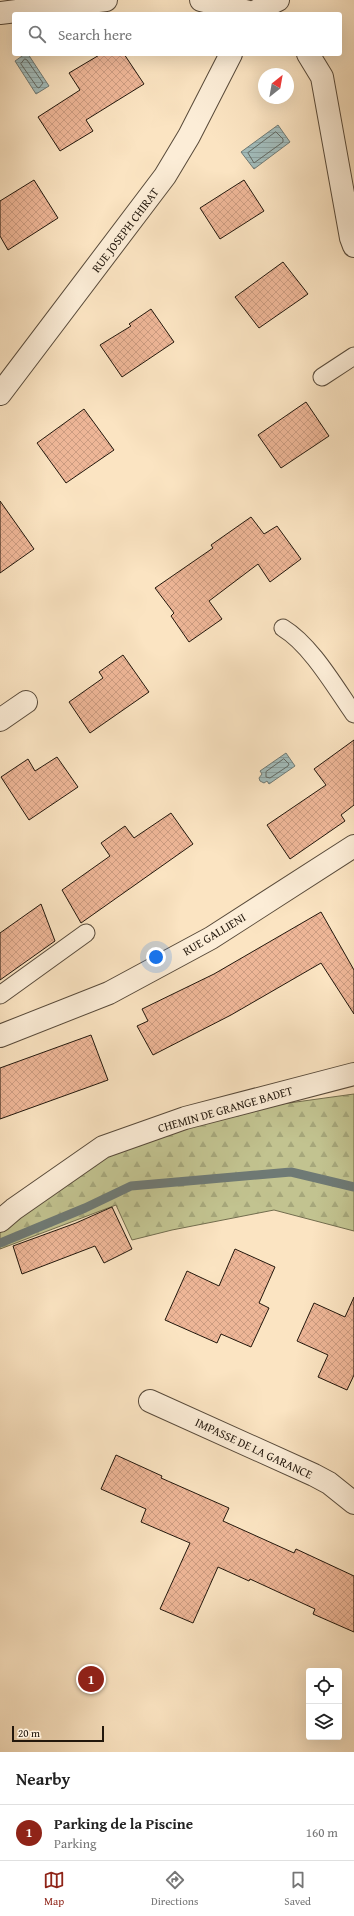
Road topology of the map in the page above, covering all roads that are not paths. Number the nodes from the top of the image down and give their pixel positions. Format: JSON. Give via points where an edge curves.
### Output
{"nodes":[{"id":1,"x":106,"y":0,"type":"edge"},
{"id":2,"x":201,"y":0,"type":"edge"},
{"id":3,"x":278,"y":0,"type":"edge"},
{"id":4,"x":258,"y":10,"type":"edge"},
{"id":5,"x":0,"y":13,"type":"edge"},
{"id":6,"x":230,"y":56,"type":"edge"},
{"id":7,"x":309,"y":56,"type":"edge"},
{"id":8,"x":354,"y":246,"type":"edge"},
{"id":9,"x":354,"y":356,"type":"edge"},
{"id":10,"x":322,"y":377,"type":"dead end"},
{"id":11,"x":0,"y":394,"type":"edge"},
{"id":12,"x":283,"y":628,"type":"dead end"},
{"id":13,"x":26,"y":702,"type":"dead end"},
{"id":14,"x":354,"y":714,"type":"edge"},
{"id":15,"x":0,"y":720,"type":"edge"},
{"id":16,"x":354,"y":846,"type":"edge"},
{"id":17,"x":86,"y":933,"type":"dead end"},
{"id":18,"x":0,"y":995,"type":"edge"},
{"id":19,"x":0,"y":1036,"type":"edge"},
{"id":20,"x":354,"y":1074,"type":"edge"},
{"id":21,"x":0,"y":1221,"type":"edge"},
{"id":22,"x":150,"y":1400,"type":"dead end"},
{"id":23,"x":354,"y":1503,"type":"edge"}],
"edges":[{"from":1,"to":5,"type":"street"},
{"from":2,"to":4,"type":"street"},
{"from":3,"to":4,"type":"street"},
{"from":6,"to":11,"type":"street","name":"RUE JOSEPH CHIRAT","via":[[189,136],[165,176]]},
{"from":7,"to":8,"type":"street","via":[[322,77]]},
{"from":9,"to":10,"type":"lane"},
{"from":12,"to":14,"type":"lane","via":[[306,647]]},
{"from":13,"to":15,"type":"street"},
{"from":16,"to":19,"type":"street","name":"RUE GALLIENI","via":[[212,938],[116,989]]},
{"from":17,"to":18,"type":"lane"},
{"from":20,"to":21,"type":"street","name":"CHEMIN DE GRANGE BADET","via":[[185,1118],[103,1147]]},
{"from":22,"to":23,"type":"street","name":"IMPASSE DE LA GARANCE","via":[[314,1475],[329,1483]]}]}
